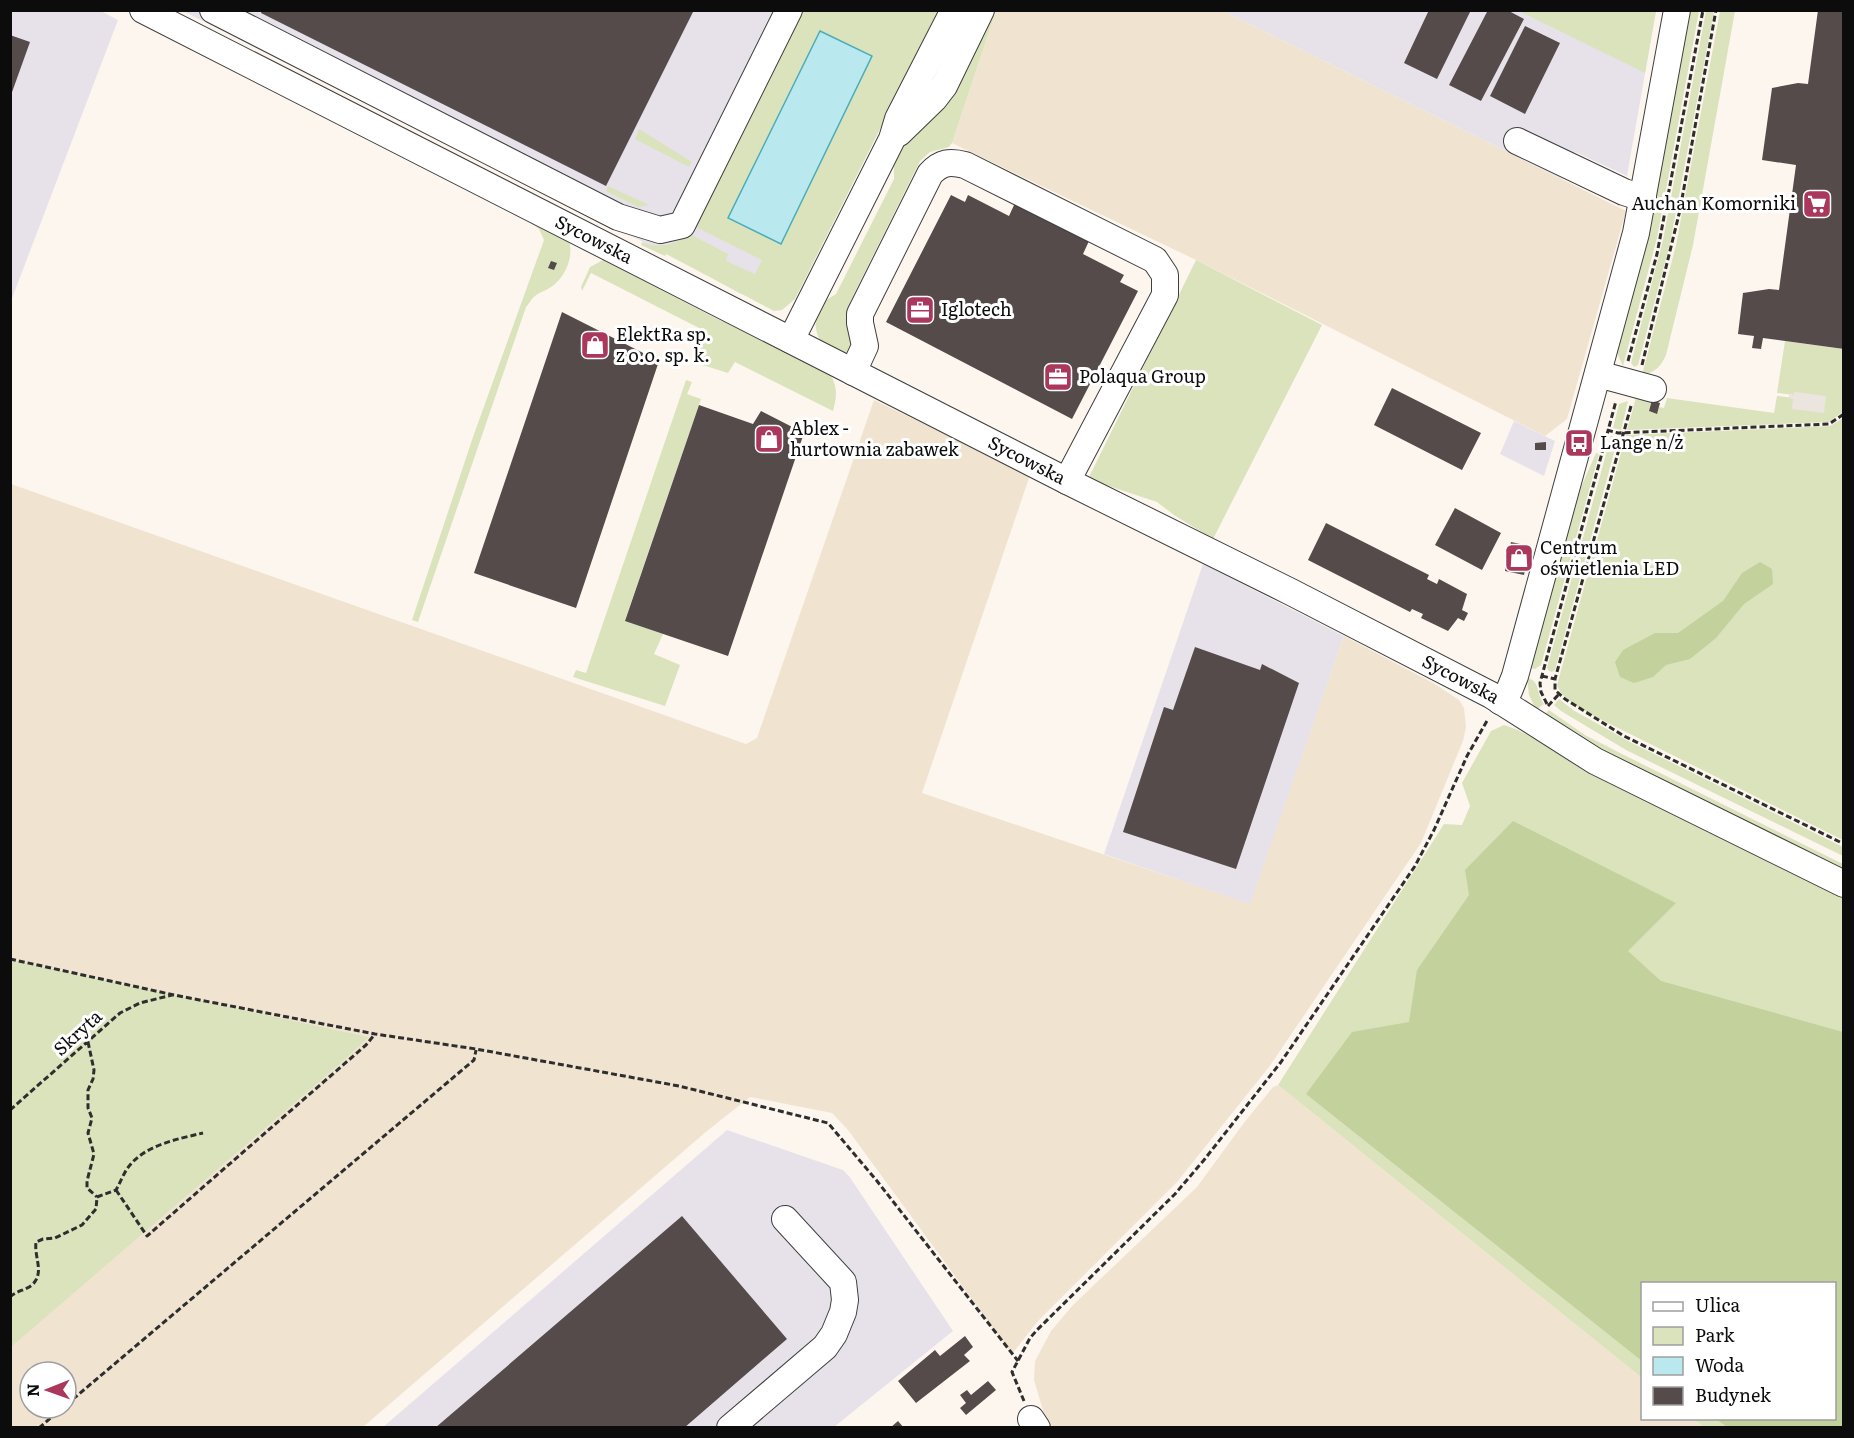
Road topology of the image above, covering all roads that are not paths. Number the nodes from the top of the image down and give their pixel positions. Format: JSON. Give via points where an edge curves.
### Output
{"nodes":[{"id":1,"x":213,"y":10,"type":"edge"},
{"id":2,"x":789,"y":10,"type":"edge"},
{"id":3,"x":954,"y":10,"type":"edge"},
{"id":4,"x":981,"y":10,"type":"edge"},
{"id":5,"x":1677,"y":10,"type":"edge"},
{"id":6,"x":155,"y":13,"type":"edge"},
{"id":7,"x":892,"y":139,"type":"junction"},
{"id":8,"x":1517,"y":141,"type":"dead end"},
{"id":9,"x":1643,"y":198,"type":"junction"},
{"id":10,"x":791,"y":340,"type":"junction"},
{"id":11,"x":853,"y":372,"type":"junction"},
{"id":12,"x":1598,"y":374,"type":"junction"},
{"id":13,"x":1637,"y":385,"type":"road end"},
{"id":14,"x":1067,"y":481,"type":"junction"},
{"id":15,"x":1500,"y":701,"type":"junction"},
{"id":16,"x":1843,"y":884,"type":"edge"},
{"id":17,"x":785,"y":1219,"type":"dead end"},
{"id":18,"x":730,"y":1428,"type":"edge"}],
"edges":[{"from":1,"to":2,"type":"street","via":[[618,217],[660,230],[682,225]]},
{"from":3,"to":7,"type":"street","via":[[898,119]]},
{"from":4,"to":7,"type":"street","via":[[939,93]]},
{"from":5,"to":9,"type":"street"},
{"from":6,"to":10,"type":"street","name":"Sycowska"},
{"from":7,"to":10,"type":"street"},
{"from":8,"to":9,"type":"street"},
{"from":9,"to":12,"type":"street"},
{"from":10,"to":11,"type":"street","name":"Sycowska"},
{"from":11,"to":14,"type":"street","name":"Sycowska"},
{"from":11,"to":14,"type":"street","via":[[865,346],[860,314],[930,174],[946,162],[965,165],[1155,260],[1166,275],[1165,295]]},
{"from":12,"to":13,"type":"street"},
{"from":12,"to":15,"type":"street","via":[[1515,676]]},
{"from":14,"to":15,"type":"street","name":"Sycowska"},
{"from":15,"to":16,"type":"street","name":"Sycowska","via":[[1595,761]]},
{"from":17,"to":18,"type":"street","via":[[843,1282],[843,1312],[825,1347]]}]}
